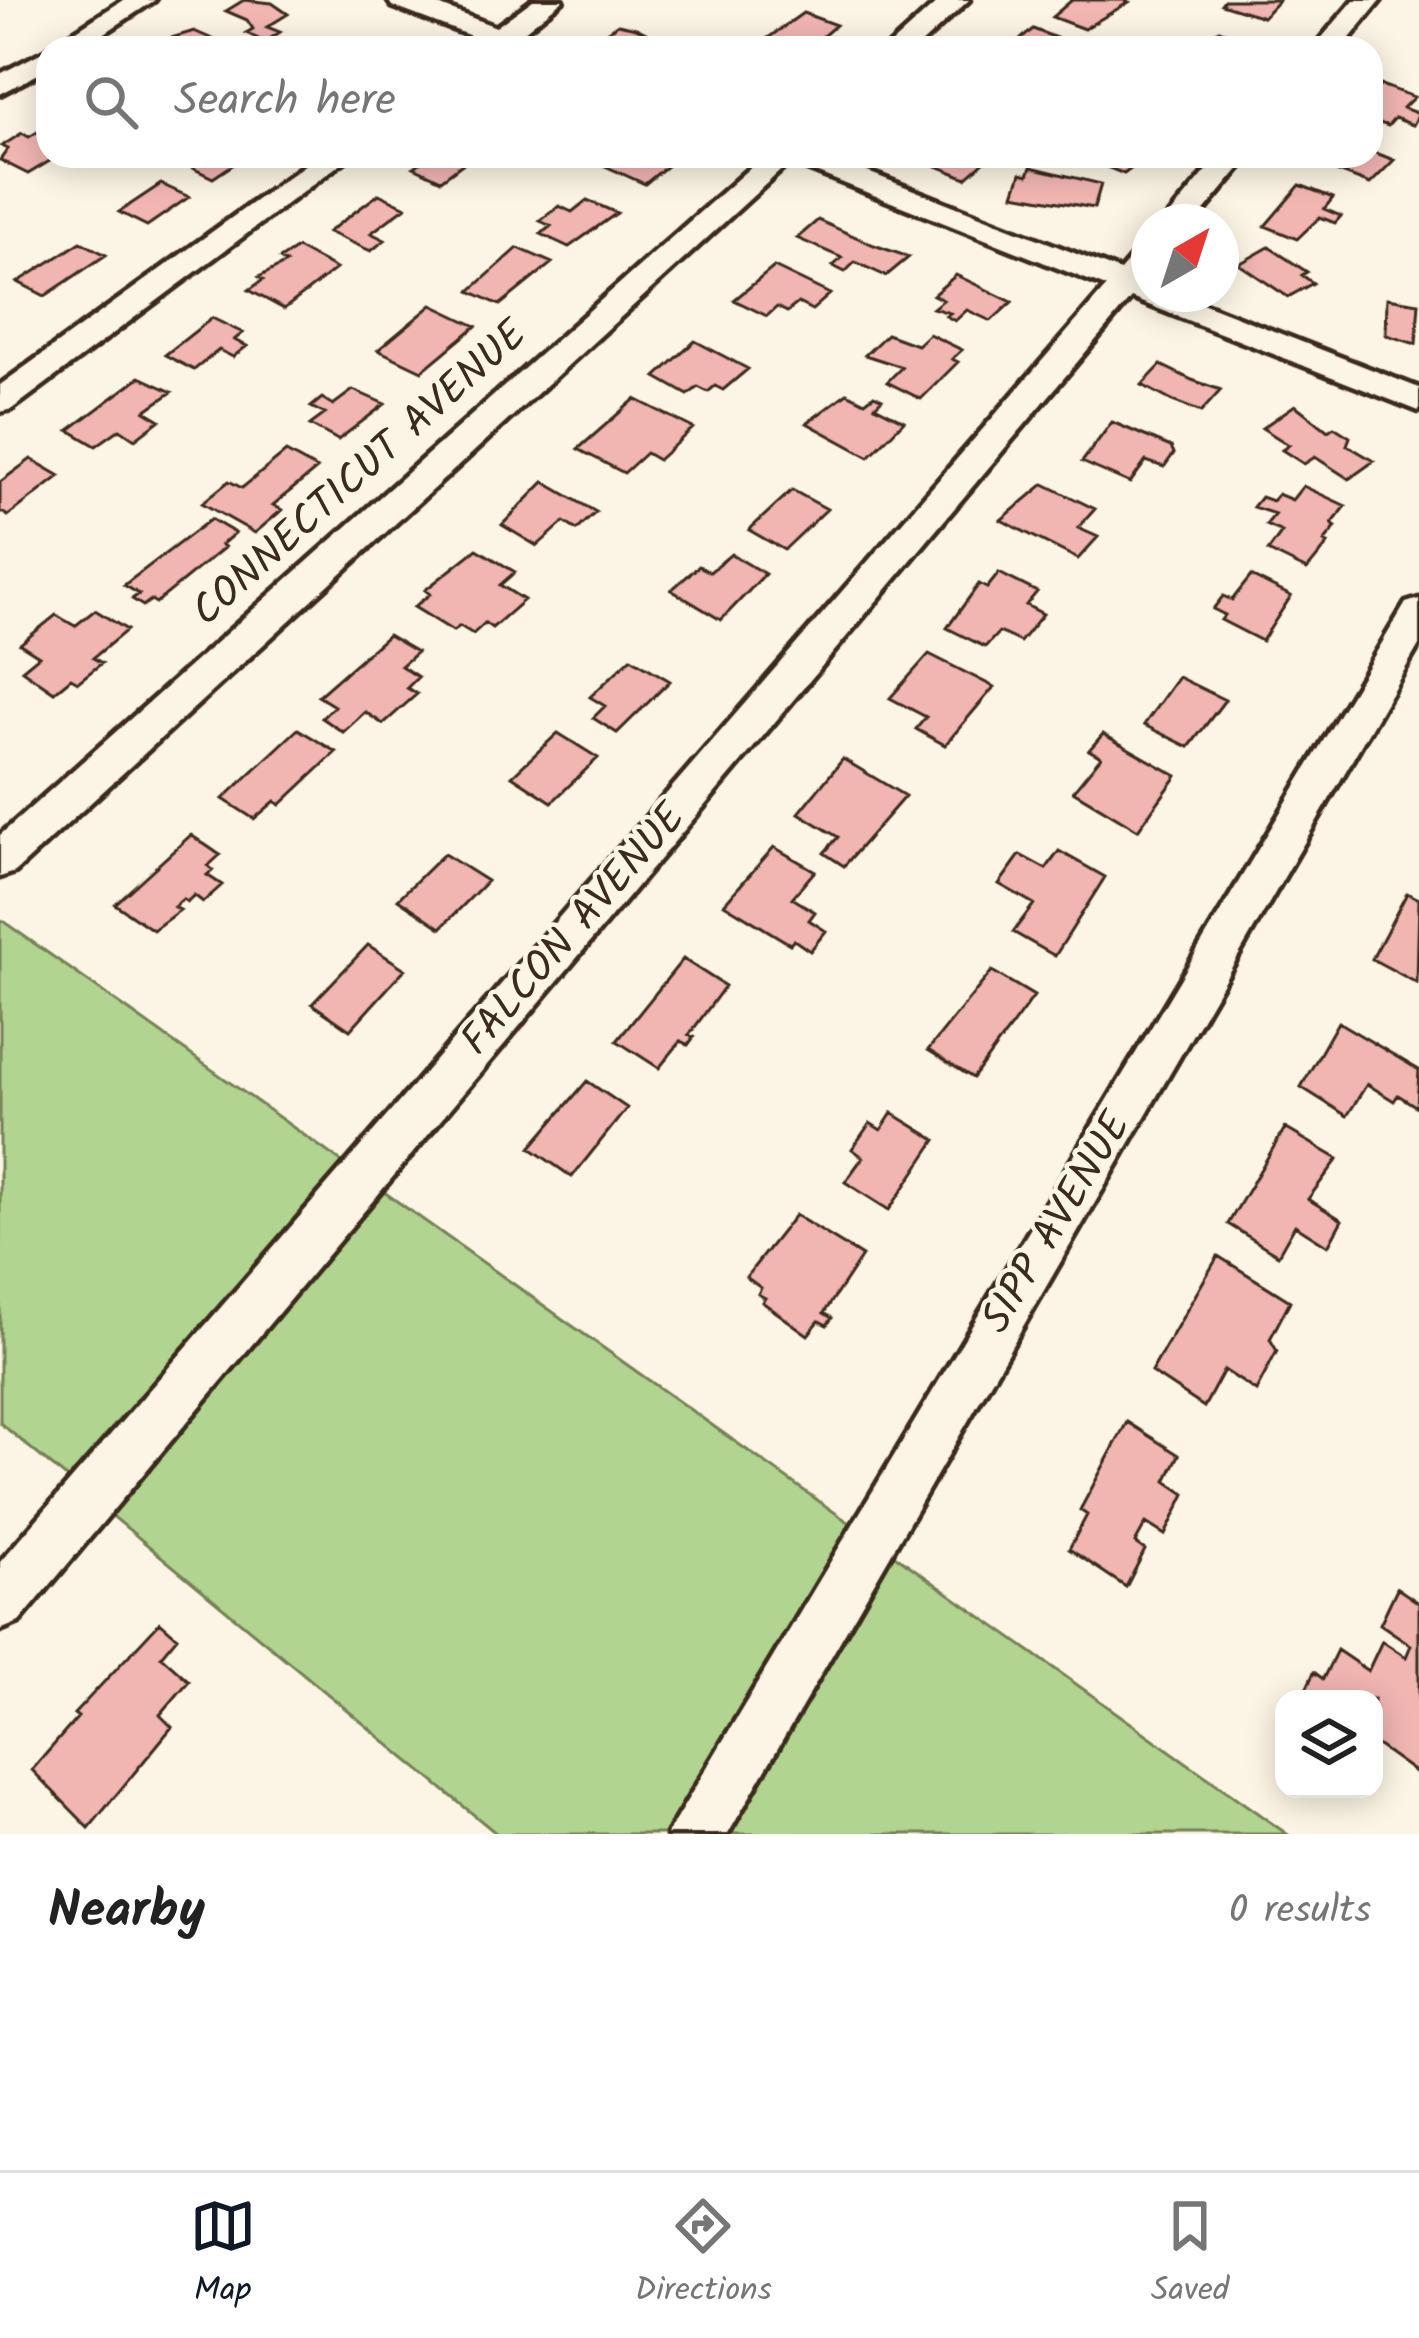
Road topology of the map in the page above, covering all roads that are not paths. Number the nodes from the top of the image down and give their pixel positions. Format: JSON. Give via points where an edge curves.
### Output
{"nodes":[{"id":1,"x":142,"y":0,"type":"edge"},
{"id":2,"x":401,"y":0,"type":"edge"},
{"id":3,"x":550,"y":0,"type":"edge"},
{"id":4,"x":956,"y":0,"type":"edge"},
{"id":5,"x":1368,"y":0,"type":"edge"},
{"id":6,"x":83,"y":36,"type":"edge"},
{"id":7,"x":476,"y":36,"type":"edge"},
{"id":8,"x":501,"y":36,"type":"edge"},
{"id":9,"x":916,"y":36,"type":"edge"},
{"id":10,"x":1337,"y":36,"type":"edge"},
{"id":11,"x":36,"y":64,"type":"edge"},
{"id":12,"x":0,"y":86,"type":"edge"},
{"id":13,"x":319,"y":168,"type":"edge"},
{"id":14,"x":767,"y":168,"type":"edge"},
{"id":15,"x":834,"y":168,"type":"edge"},
{"id":16,"x":1225,"y":168,"type":"edge"},
{"id":17,"x":1194,"y":204,"type":"edge"},
{"id":18,"x":1131,"y":278,"type":"edge"},
{"id":19,"x":1131,"y":296,"type":"edge"},
{"id":20,"x":1213,"y":312,"type":"edge"},
{"id":21,"x":0,"y":400,"type":"edge"},
{"id":22,"x":1419,"y":400,"type":"edge"},
{"id":23,"x":1419,"y":613,"type":"edge"},
{"id":24,"x":0,"y":860,"type":"edge"},
{"id":25,"x":0,"y":1603,"type":"edge"},
{"id":26,"x":696,"y":1834,"type":"edge"}],
"edges":[{"from":1,"to":6,"type":"street"},
{"from":2,"to":7,"type":"street"},
{"from":3,"to":8,"type":"street"},
{"from":4,"to":9,"type":"street"},
{"from":5,"to":10,"type":"street"},
{"from":11,"to":12,"type":"street"},
{"from":13,"to":21,"type":"street"},
{"from":14,"to":24,"type":"street","name":"CONNECTICUT AVENUE"},
{"from":15,"to":18,"type":"street"},
{"from":16,"to":17,"type":"street"},
{"from":19,"to":25,"type":"street","name":"FALCON AVENUE"},
{"from":20,"to":22,"type":"street"},
{"from":23,"to":26,"type":"street","name":"SIPP AVENUE"}]}
